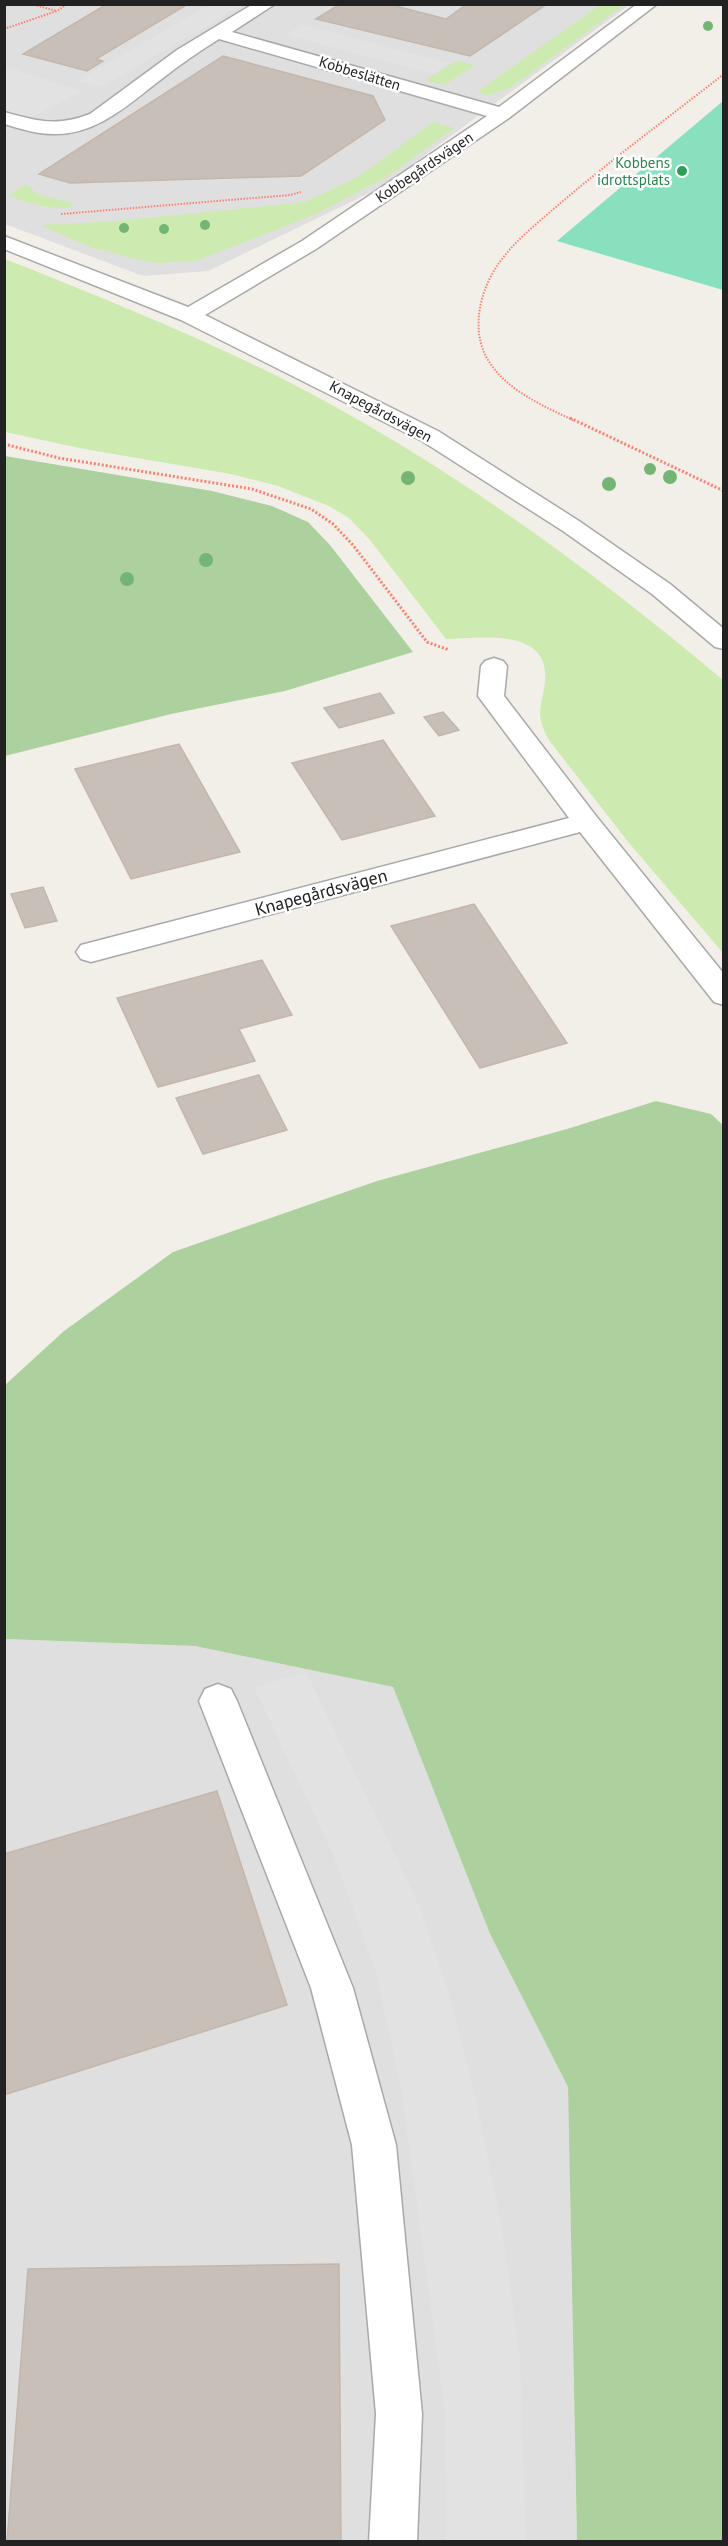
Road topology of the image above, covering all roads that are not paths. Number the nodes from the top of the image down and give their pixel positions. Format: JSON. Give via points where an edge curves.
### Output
{"nodes":[{"id":1,"x":267,"y":4,"type":"edge"},
{"id":2,"x":649,"y":4,"type":"edge"},
{"id":3,"x":217,"y":33,"type":"junction"},
{"id":4,"x":297,"y":54,"type":"junction"},
{"id":5,"x":274,"y":70,"type":"dead end"},
{"id":6,"x":502,"y":114,"type":"junction"},
{"id":7,"x":4,"y":118,"type":"edge"},
{"id":8,"x":4,"y":242,"type":"edge"},
{"id":9,"x":189,"y":315,"type":"junction"},
{"id":10,"x":723,"y":642,"type":"edge"},
{"id":11,"x":494,"y":666,"type":"road end"},
{"id":12,"x":586,"y":822,"type":"junction"},
{"id":13,"x":91,"y":952,"type":"dead end"},
{"id":14,"x":723,"y":995,"type":"edge"},
{"id":15,"x":218,"y":1701,"type":"dead end"},
{"id":16,"x":393,"y":2541,"type":"edge"}],
"edges":[{"from":1,"to":3,"type":"street"},
{"from":2,"to":6,"type":"street","name":"Kobbegårdsvägen"},
{"from":3,"to":4,"type":"street","name":"Kobbeslätten"},
{"from":3,"to":7,"type":"street","via":[[171,63],[129,98],[80,126],[38,130]]},
{"from":4,"to":5,"type":"street"},
{"from":4,"to":6,"type":"street","name":"Kobbeslätten"},
{"from":6,"to":9,"type":"street","name":"Kobbegårdsvägen","via":[[309,245]]},
{"from":8,"to":9,"type":"street","name":"Knapegårdsvägen"},
{"from":9,"to":10,"type":"street","name":"Knapegårdsvägen","via":[[430,436],[661,589]]},
{"from":11,"to":12,"type":"street","via":[[490,696]]},
{"from":12,"to":13,"type":"street","name":"Knapegårdsvägen"},
{"from":12,"to":14,"type":"street"},
{"from":15,"to":16,"type":"street","via":[[332,1988],[374,2145],[399,2414]]}]}
